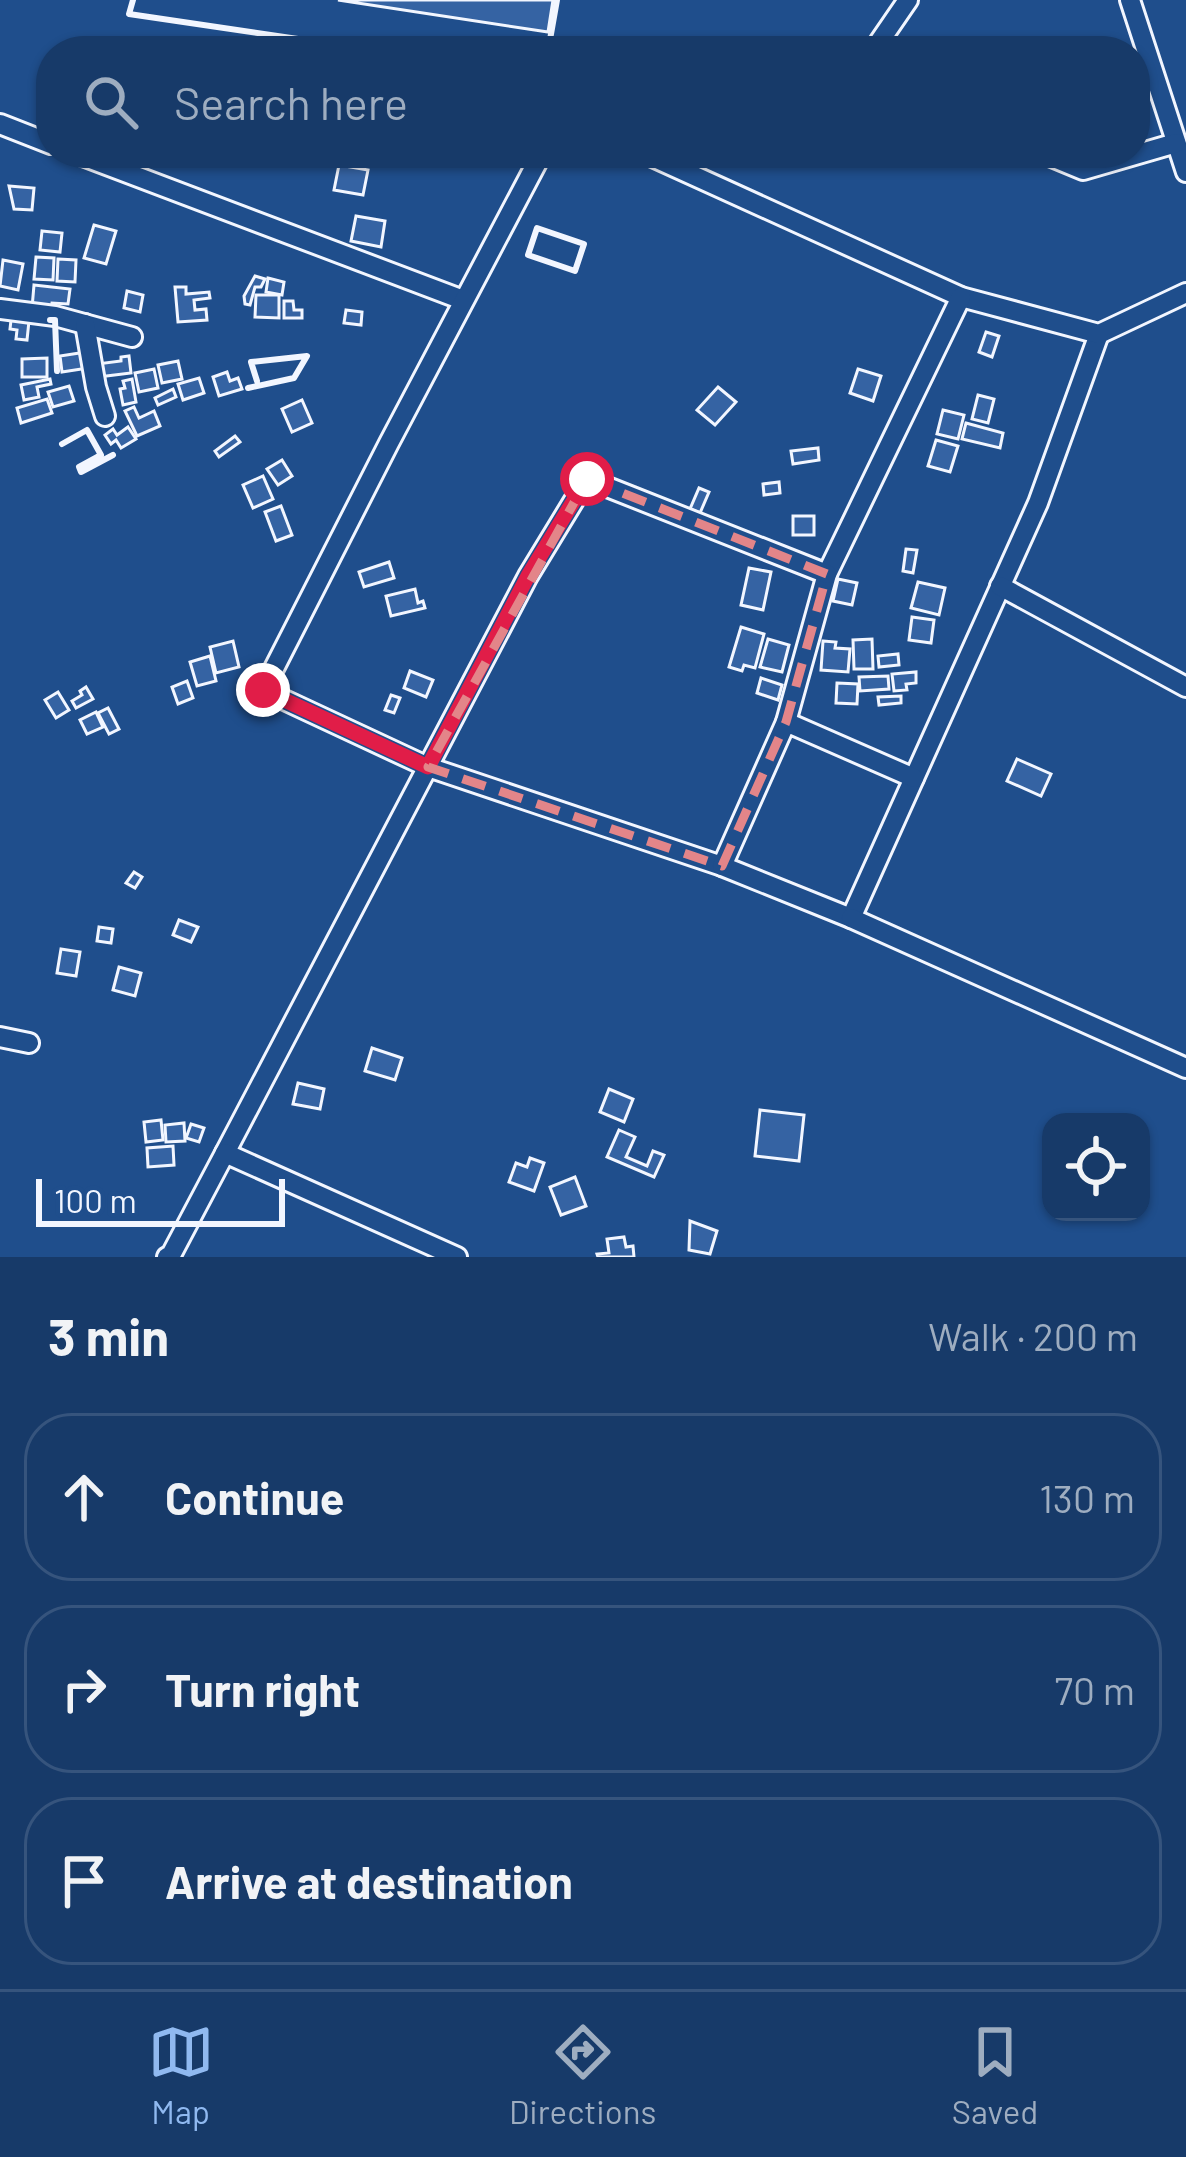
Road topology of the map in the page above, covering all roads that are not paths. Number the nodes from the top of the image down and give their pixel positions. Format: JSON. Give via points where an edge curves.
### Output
{"nodes":[{"id":1,"x":908,"y":0,"type":"edge"},
{"id":2,"x":1130,"y":0,"type":"edge"},
{"id":3,"x":883,"y":36,"type":"edge"},
{"id":4,"x":1142,"y":36,"type":"edge"},
{"id":5,"x":1150,"y":62,"type":"edge"},
{"id":6,"x":0,"y":124,"type":"edge"},
{"id":7,"x":36,"y":138,"type":"edge"},
{"id":8,"x":1176,"y":143,"type":"junction"},
{"id":9,"x":1150,"y":151,"type":"edge"},
{"id":10,"x":115,"y":168,"type":"edge"},
{"id":11,"x":534,"y":168,"type":"edge"},
{"id":12,"x":677,"y":168,"type":"edge"},
{"id":13,"x":1186,"y":172,"type":"edge"},
{"id":14,"x":1186,"y":293,"type":"edge"},
{"id":15,"x":962,"y":297,"type":"junction"},
{"id":16,"x":463,"y":300,"type":"junction"},
{"id":17,"x":0,"y":309,"type":"edge"},
{"id":18,"x":85,"y":324,"type":"junction"},
{"id":19,"x":1099,"y":334,"type":"junction"},
{"id":20,"x":132,"y":337,"type":"dead end"},
{"id":21,"x":105,"y":416,"type":"dead end"},
{"id":22,"x":827,"y":574,"type":"junction"},
{"id":23,"x":1000,"y":586,"type":"junction"},
{"id":24,"x":1186,"y":687,"type":"edge"},
{"id":25,"x":786,"y":722,"type":"junction"},
{"id":26,"x":428,"y":767,"type":"junction"},
{"id":27,"x":914,"y":778,"type":"junction"},
{"id":28,"x":722,"y":866,"type":"junction"},
{"id":29,"x":851,"y":918,"type":"junction"},
{"id":30,"x":0,"y":1037,"type":"edge"},
{"id":31,"x":29,"y":1043,"type":"dead end"},
{"id":32,"x":1186,"y":1068,"type":"edge"},
{"id":33,"x":225,"y":1153,"type":"junction"},
{"id":34,"x":167,"y":1257,"type":"edge"},
{"id":35,"x":457,"y":1257,"type":"edge"}],
"edges":[{"from":1,"to":3,"type":"street"},
{"from":2,"to":4,"type":"street"},
{"from":5,"to":8,"type":"street"},
{"from":6,"to":7,"type":"street"},
{"from":8,"to":9,"type":"street"},
{"from":8,"to":13,"type":"street"},
{"from":10,"to":16,"type":"street"},
{"from":11,"to":16,"type":"street"},
{"from":12,"to":15,"type":"street"},
{"from":14,"to":19,"type":"street"},
{"from":15,"to":19,"type":"street"},
{"from":15,"to":22,"type":"street"},
{"from":16,"to":26,"type":"street","via":[[263,690]]},
{"from":17,"to":18,"type":"street"},
{"from":18,"to":20,"type":"street"},
{"from":18,"to":21,"type":"street"},
{"from":19,"to":23,"type":"street"},
{"from":22,"to":25,"type":"street"},
{"from":22,"to":26,"type":"street","via":[[587,479]]},
{"from":23,"to":24,"type":"street"},
{"from":23,"to":27,"type":"street"},
{"from":25,"to":27,"type":"street"},
{"from":25,"to":28,"type":"street"},
{"from":26,"to":28,"type":"street"},
{"from":26,"to":33,"type":"street"},
{"from":27,"to":29,"type":"street"},
{"from":28,"to":29,"type":"street"},
{"from":29,"to":32,"type":"street"},
{"from":30,"to":31,"type":"street"},
{"from":33,"to":34,"type":"street"},
{"from":33,"to":35,"type":"street"}]}
